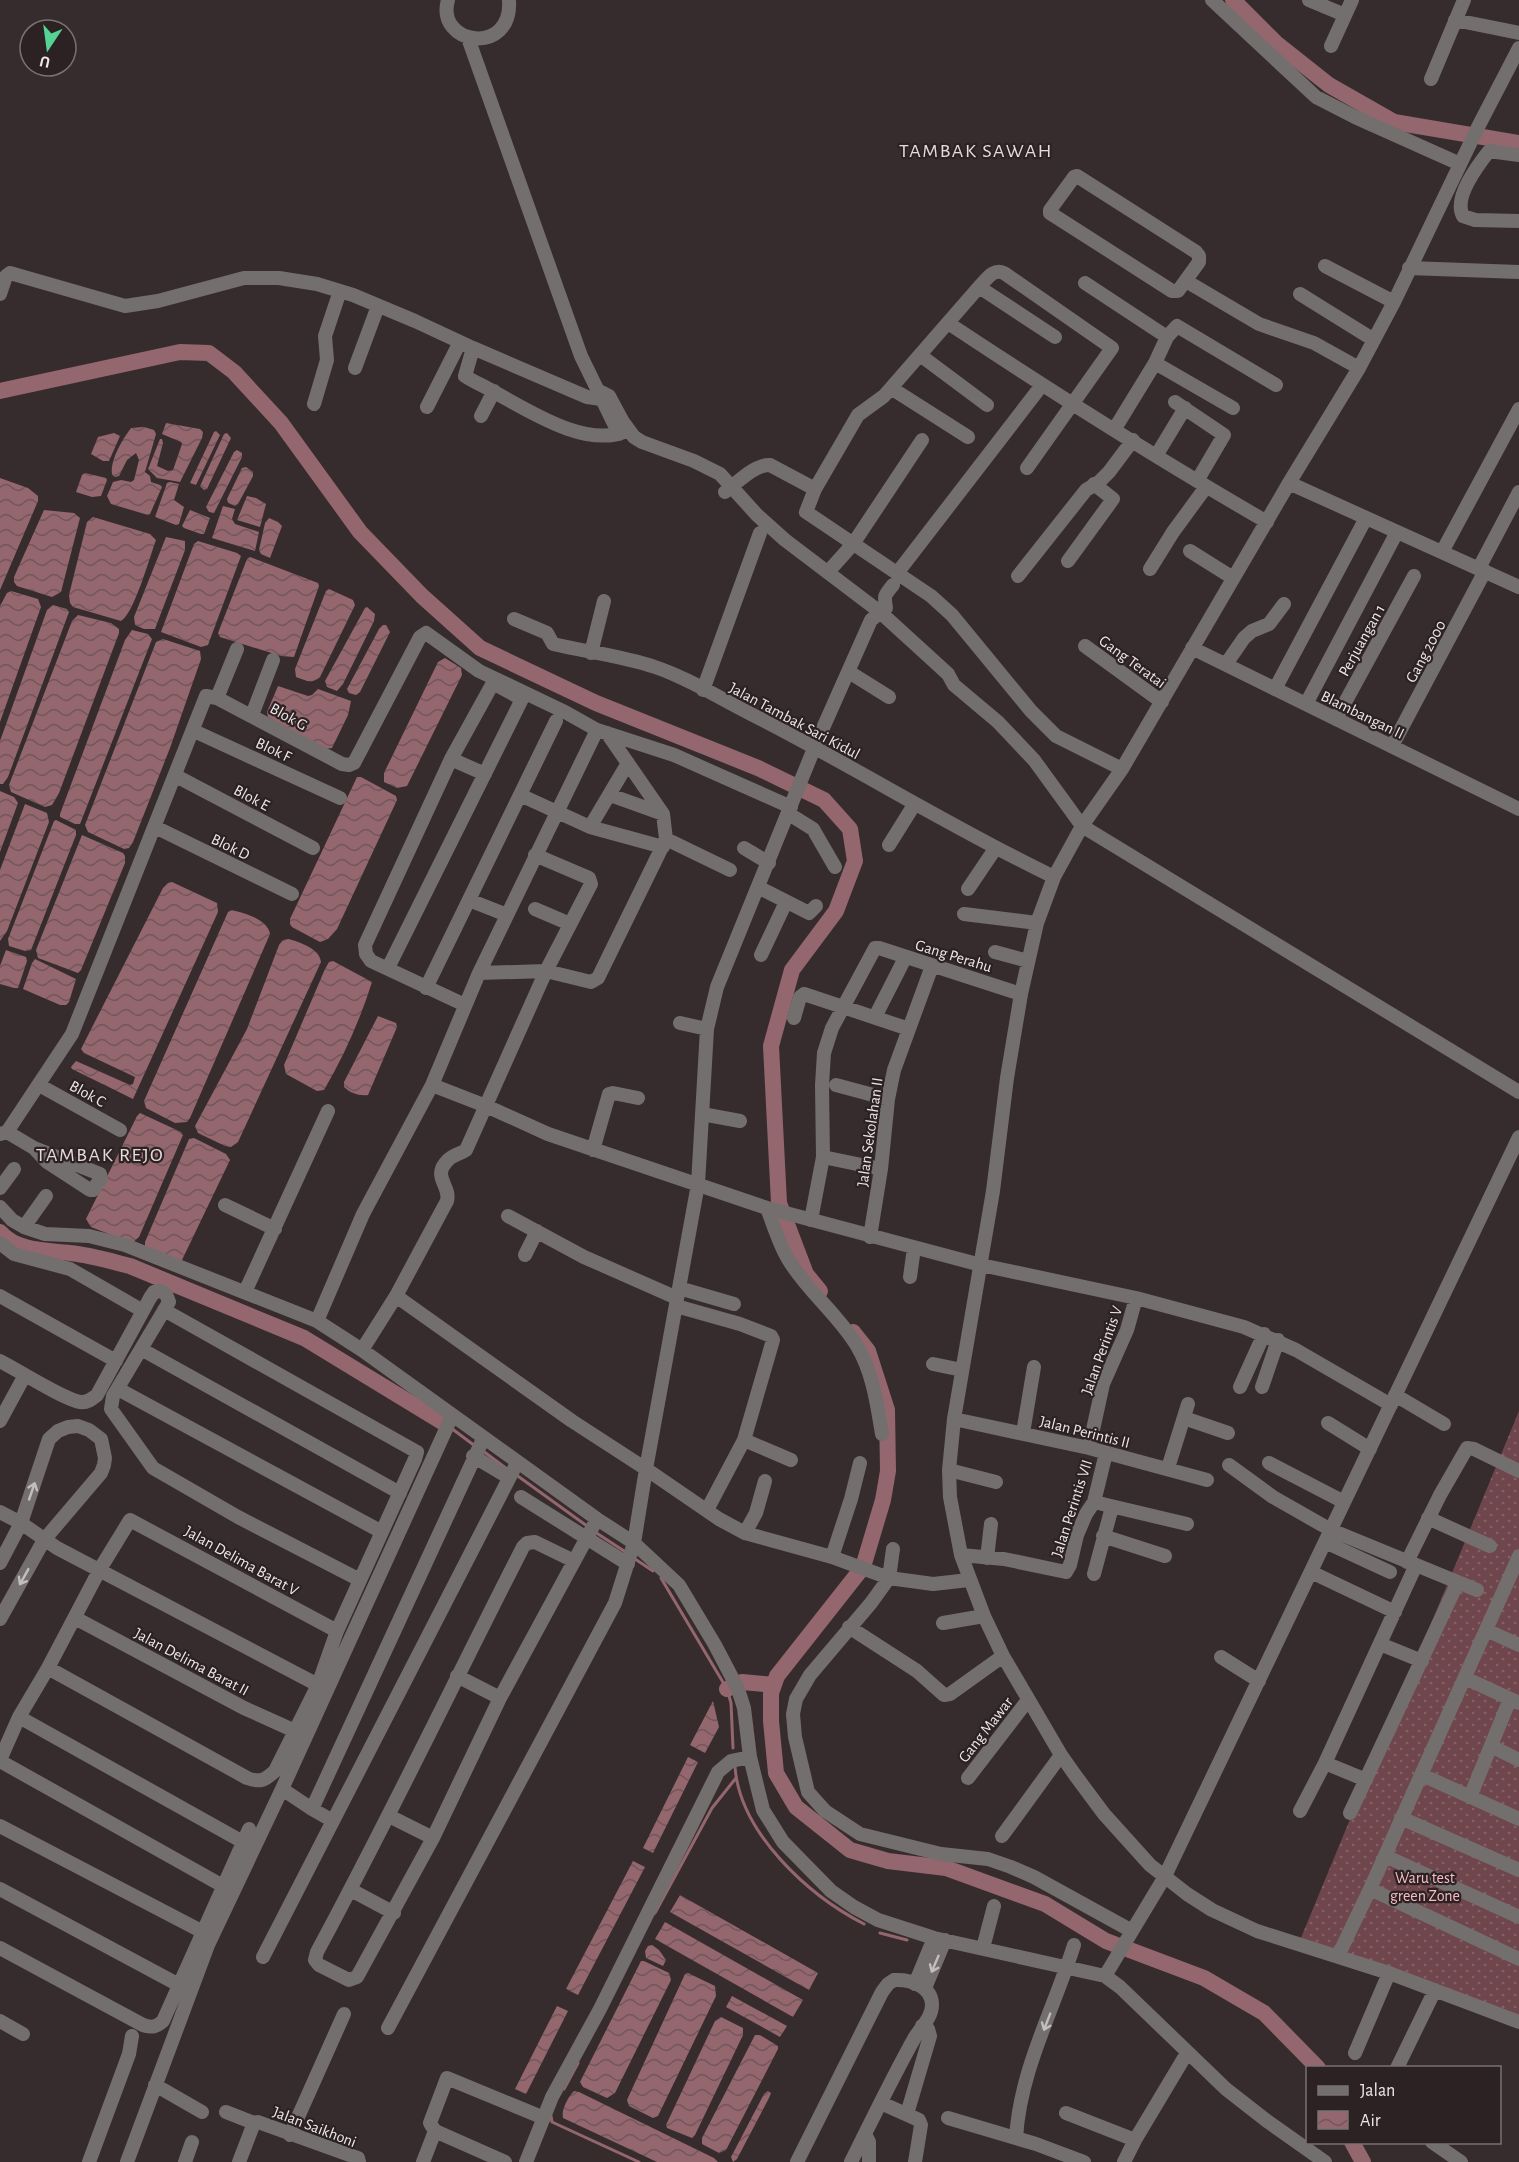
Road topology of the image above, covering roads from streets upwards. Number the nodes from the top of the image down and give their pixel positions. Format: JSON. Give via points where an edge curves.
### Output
{"nodes":[{"id":1,"x":509,"y":0,"type":"edge"},
{"id":2,"x":1212,"y":0,"type":"edge"},
{"id":3,"x":1309,"y":0,"type":"edge"},
{"id":4,"x":1352,"y":0,"type":"edge"},
{"id":5,"x":1464,"y":0,"type":"edge"},
{"id":6,"x":444,"y":1,"type":"edge"},
{"id":7,"x":1345,"y":15,"type":"junction"},
{"id":8,"x":1455,"y":20,"type":"junction"},
{"id":9,"x":1519,"y":33,"type":"edge"},
{"id":10,"x":468,"y":38,"type":"junction"},
{"id":11,"x":1331,"y":46,"type":"dead end"},
{"id":12,"x":1519,"y":48,"type":"edge"},
{"id":13,"x":1431,"y":79,"type":"dead end"},
{"id":14,"x":1519,"y":155,"type":"edge"},
{"id":15,"x":1460,"y":164,"type":"junction"},
{"id":16,"x":1519,"y":221,"type":"edge"},
{"id":17,"x":1325,"y":266,"type":"dead end"},
{"id":18,"x":1409,"y":268,"type":"junction"},
{"id":19,"x":1519,"y":272,"type":"edge"},
{"id":20,"x":1186,"y":281,"type":"junction"},
{"id":21,"x":1084,"y":283,"type":"dead end"},
{"id":22,"x":979,"y":286,"type":"junction"},
{"id":23,"x":340,"y":291,"type":"junction"},
{"id":24,"x":0,"y":294,"type":"edge"},
{"id":25,"x":1300,"y":294,"type":"dead end"},
{"id":26,"x":1394,"y":302,"type":"junction"},
{"id":27,"x":378,"y":306,"type":"junction"},
{"id":28,"x":948,"y":323,"type":"junction"},
{"id":29,"x":1055,"y":337,"type":"dead end"},
{"id":30,"x":1167,"y":337,"type":"junction"},
{"id":31,"x":1374,"y":340,"type":"junction"},
{"id":32,"x":460,"y":342,"type":"junction"},
{"id":33,"x":473,"y":348,"type":"junction"},
{"id":34,"x":920,"y":355,"type":"junction"},
{"id":35,"x":1155,"y":363,"type":"junction"},
{"id":36,"x":355,"y":368,"type":"dead end"},
{"id":37,"x":1359,"y":368,"type":"junction"},
{"id":38,"x":1042,"y":385,"type":"junction"},
{"id":39,"x":1276,"y":385,"type":"dead end"},
{"id":40,"x":891,"y":388,"type":"junction"},
{"id":41,"x":494,"y":391,"type":"junction"},
{"id":42,"x":603,"y":396,"type":"junction"},
{"id":43,"x":314,"y":404,"type":"dead end"},
{"id":44,"x":987,"y":405,"type":"dead end"},
{"id":45,"x":1074,"y":405,"type":"junction"},
{"id":46,"x":427,"y":407,"type":"dead end"},
{"id":47,"x":1233,"y":408,"type":"dead end"},
{"id":48,"x":1519,"y":409,"type":"edge"},
{"id":49,"x":481,"y":416,"type":"dead end"},
{"id":50,"x":1114,"y":430,"type":"junction"},
{"id":51,"x":624,"y":432,"type":"junction"},
{"id":52,"x":968,"y":437,"type":"dead end"},
{"id":53,"x":922,"y":440,"type":"dead end"},
{"id":54,"x":1133,"y":440,"type":"junction"},
{"id":55,"x":1156,"y":456,"type":"junction"},
{"id":56,"x":1028,"y":468,"type":"dead end"},
{"id":57,"x":1094,"y":484,"type":"junction"},
{"id":58,"x":1201,"y":484,"type":"junction"},
{"id":59,"x":1296,"y":487,"type":"junction"},
{"id":60,"x":729,"y":489,"type":"junction"},
{"id":61,"x":815,"y":489,"type":"junction"},
{"id":62,"x":1519,"y":492,"type":"edge"},
{"id":63,"x":1366,"y":518,"type":"junction"},
{"id":64,"x":1267,"y":522,"type":"junction"},
{"id":65,"x":1397,"y":532,"type":"junction"},
{"id":66,"x":760,"y":533,"type":"dead end"},
{"id":67,"x":853,"y":544,"type":"junction"},
{"id":68,"x":1190,"y":551,"type":"dead end"},
{"id":69,"x":1443,"y":552,"type":"junction"},
{"id":70,"x":1068,"y":561,"type":"dead end"},
{"id":71,"x":1150,"y":569,"type":"dead end"},
{"id":72,"x":1482,"y":570,"type":"junction"},
{"id":73,"x":828,"y":572,"type":"junction"},
{"id":74,"x":1018,"y":576,"type":"dead end"},
{"id":75,"x":1414,"y":576,"type":"dead end"},
{"id":76,"x":1233,"y":578,"type":"junction"},
{"id":77,"x":896,"y":579,"type":"junction"},
{"id":78,"x":1519,"y":586,"type":"edge"},
{"id":79,"x":604,"y":601,"type":"dead end"},
{"id":80,"x":1284,"y":604,"type":"dead end"},
{"id":81,"x":880,"y":612,"type":"junction"},
{"id":82,"x":514,"y":619,"type":"dead end"},
{"id":83,"x":1085,"y":646,"type":"dead end"},
{"id":84,"x":237,"y":649,"type":"dead end"},
{"id":85,"x":1200,"y":651,"type":"junction"},
{"id":86,"x":591,"y":653,"type":"junction"},
{"id":87,"x":273,"y":660,"type":"dead end"},
{"id":88,"x":1226,"y":664,"type":"junction"},
{"id":89,"x":849,"y":672,"type":"junction"},
{"id":90,"x":1275,"y":689,"type":"junction"},
{"id":91,"x":703,"y":690,"type":"junction"},
{"id":92,"x":212,"y":697,"type":"junction"},
{"id":93,"x":889,"y":697,"type":"dead end"},
{"id":94,"x":1162,"y":702,"type":"junction"},
{"id":95,"x":1306,"y":704,"type":"junction"},
{"id":96,"x":252,"y":715,"type":"junction"},
{"id":97,"x":1336,"y":719,"type":"junction"},
{"id":98,"x":556,"y":721,"type":"dead end"},
{"id":99,"x":194,"y":730,"type":"junction"},
{"id":100,"x":602,"y":731,"type":"junction"},
{"id":101,"x":815,"y":746,"type":"junction"},
{"id":102,"x":1392,"y":746,"type":"junction"},
{"id":103,"x":451,"y":759,"type":"junction"},
{"id":104,"x":628,"y":763,"type":"junction"},
{"id":105,"x":1122,"y":769,"type":"junction"},
{"id":106,"x":485,"y":774,"type":"junction"},
{"id":107,"x":176,"y":776,"type":"junction"},
{"id":108,"x":520,"y":795,"type":"junction"},
{"id":109,"x":610,"y":795,"type":"junction"},
{"id":110,"x":340,"y":798,"type":"dead end"},
{"id":111,"x":914,"y":805,"type":"junction"},
{"id":112,"x":791,"y":807,"type":"junction"},
{"id":113,"x":1519,"y":809,"type":"edge"},
{"id":114,"x":557,"y":813,"type":"junction"},
{"id":115,"x":663,"y":814,"type":"junction"},
{"id":116,"x":1082,"y":826,"type":"junction"},
{"id":117,"x":155,"y":827,"type":"junction"},
{"id":118,"x":590,"y":827,"type":"junction"},
{"id":119,"x":664,"y":843,"type":"junction"},
{"id":120,"x":889,"y":845,"type":"dead end"},
{"id":121,"x":313,"y":848,"type":"dead end"},
{"id":122,"x":744,"y":848,"type":"dead end"},
{"id":123,"x":995,"y":849,"type":"junction"},
{"id":124,"x":535,"y":855,"type":"junction"},
{"id":125,"x":769,"y":863,"type":"junction"},
{"id":126,"x":835,"y":867,"type":"dead end"},
{"id":127,"x":730,"y":870,"type":"dead end"},
{"id":128,"x":1054,"y":877,"type":"junction"},
{"id":129,"x":758,"y":887,"type":"junction"},
{"id":130,"x":968,"y":889,"type":"dead end"},
{"id":131,"x":292,"y":894,"type":"dead end"},
{"id":132,"x":469,"y":900,"type":"junction"},
{"id":133,"x":786,"y":902,"type":"junction"},
{"id":134,"x":816,"y":906,"type":"dead end"},
{"id":135,"x":535,"y":909,"type":"dead end"},
{"id":136,"x":964,"y":914,"type":"dead end"},
{"id":137,"x":507,"y":915,"type":"junction"},
{"id":138,"x":1037,"y":923,"type":"junction"},
{"id":139,"x":570,"y":924,"type":"junction"},
{"id":140,"x":995,"y":952,"type":"dead end"},
{"id":141,"x":761,"y":955,"type":"dead end"},
{"id":142,"x":905,"y":958,"type":"junction"},
{"id":143,"x":1028,"y":961,"type":"junction"},
{"id":144,"x":932,"y":966,"type":"junction"},
{"id":145,"x":388,"y":969,"type":"junction"},
{"id":146,"x":546,"y":971,"type":"junction"},
{"id":147,"x":479,"y":973,"type":"junction"},
{"id":148,"x":426,"y":988,"type":"junction"},
{"id":149,"x":1021,"y":994,"type":"junction"},
{"id":150,"x":465,"y":1005,"type":"junction"},
{"id":151,"x":842,"y":1008,"type":"junction"},
{"id":152,"x":874,"y":1017,"type":"junction"},
{"id":153,"x":794,"y":1018,"type":"dead end"},
{"id":154,"x":680,"y":1023,"type":"dead end"},
{"id":155,"x":707,"y":1029,"type":"junction"},
{"id":156,"x":909,"y":1029,"type":"junction"},
{"id":157,"x":39,"y":1085,"type":"junction"},
{"id":158,"x":432,"y":1085,"type":"junction"},
{"id":159,"x":836,"y":1085,"type":"dead end"},
{"id":160,"x":1519,"y":1092,"type":"edge"},
{"id":161,"x":638,"y":1098,"type":"dead end"},
{"id":162,"x":888,"y":1099,"type":"junction"},
{"id":163,"x":486,"y":1106,"type":"junction"},
{"id":164,"x":328,"y":1111,"type":"dead end"},
{"id":165,"x":702,"y":1114,"type":"junction"},
{"id":166,"x":740,"y":1121,"type":"dead end"},
{"id":167,"x":120,"y":1130,"type":"dead end"},
{"id":168,"x":3,"y":1133,"type":"edge"},
{"id":169,"x":1519,"y":1137,"type":"edge"},
{"id":170,"x":593,"y":1150,"type":"junction"},
{"id":171,"x":823,"y":1157,"type":"junction"},
{"id":172,"x":881,"y":1168,"type":"junction"},
{"id":173,"x":14,"y":1169,"type":"dead end"},
{"id":174,"x":97,"y":1184,"type":"dead end"},
{"id":175,"x":698,"y":1184,"type":"junction"},
{"id":176,"x":0,"y":1188,"type":"edge"},
{"id":177,"x":46,"y":1196,"type":"dead end"},
{"id":178,"x":225,"y":1205,"type":"dead end"},
{"id":179,"x":0,"y":1207,"type":"edge"},
{"id":180,"x":771,"y":1209,"type":"junction"},
{"id":181,"x":508,"y":1216,"type":"dead end"},
{"id":182,"x":809,"y":1220,"type":"junction"},
{"id":183,"x":24,"y":1227,"type":"junction"},
{"id":184,"x":275,"y":1229,"type":"junction"},
{"id":185,"x":537,"y":1231,"type":"junction"},
{"id":186,"x":870,"y":1237,"type":"junction"},
{"id":187,"x":0,"y":1244,"type":"edge"},
{"id":188,"x":914,"y":1248,"type":"junction"},
{"id":189,"x":525,"y":1255,"type":"dead end"},
{"id":190,"x":981,"y":1265,"type":"junction"},
{"id":191,"x":910,"y":1277,"type":"dead end"},
{"id":192,"x":245,"y":1292,"type":"junction"},
{"id":193,"x":0,"y":1296,"type":"edge"},
{"id":194,"x":396,"y":1296,"type":"junction"},
{"id":195,"x":677,"y":1297,"type":"junction"},
{"id":196,"x":1136,"y":1298,"type":"junction"},
{"id":197,"x":734,"y":1304,"type":"dead end"},
{"id":198,"x":164,"y":1310,"type":"junction"},
{"id":199,"x":143,"y":1311,"type":"junction"},
{"id":200,"x":317,"y":1321,"type":"junction"},
{"id":201,"x":1264,"y":1334,"type":"junction"},
{"id":202,"x":1278,"y":1340,"type":"junction"},
{"id":203,"x":141,"y":1349,"type":"junction"},
{"id":204,"x":362,"y":1350,"type":"junction"},
{"id":205,"x":0,"y":1361,"type":"edge"},
{"id":206,"x":116,"y":1361,"type":"junction"},
{"id":207,"x":933,"y":1364,"type":"dead end"},
{"id":208,"x":1034,"y":1367,"type":"dead end"},
{"id":209,"x":962,"y":1370,"type":"junction"},
{"id":210,"x":26,"y":1375,"type":"junction"},
{"id":211,"x":1240,"y":1387,"type":"dead end"},
{"id":212,"x":1262,"y":1387,"type":"dead end"},
{"id":213,"x":118,"y":1389,"type":"junction"},
{"id":214,"x":1393,"y":1400,"type":"junction"},
{"id":215,"x":81,"y":1402,"type":"junction"},
{"id":216,"x":954,"y":1419,"type":"junction"},
{"id":217,"x":0,"y":1420,"type":"edge"},
{"id":218,"x":449,"y":1422,"type":"junction"},
{"id":219,"x":1328,"y":1423,"type":"dead end"},
{"id":220,"x":1444,"y":1424,"type":"dead end"},
{"id":221,"x":122,"y":1425,"type":"junction"},
{"id":222,"x":78,"y":1426,"type":"junction"},
{"id":223,"x":1023,"y":1433,"type":"junction"},
{"id":224,"x":1228,"y":1433,"type":"dead end"},
{"id":225,"x":882,"y":1434,"type":"dead end"},
{"id":226,"x":101,"y":1439,"type":"junction"},
{"id":227,"x":744,"y":1440,"type":"junction"},
{"id":228,"x":478,"y":1448,"type":"junction"},
{"id":229,"x":1089,"y":1448,"type":"junction"},
{"id":230,"x":1370,"y":1449,"type":"junction"},
{"id":231,"x":1106,"y":1453,"type":"junction"},
{"id":232,"x":791,"y":1460,"type":"dead end"},
{"id":233,"x":860,"y":1463,"type":"dead end"},
{"id":234,"x":1269,"y":1463,"type":"dead end"},
{"id":235,"x":1229,"y":1465,"type":"dead end"},
{"id":236,"x":1168,"y":1468,"type":"junction"},
{"id":237,"x":646,"y":1469,"type":"junction"},
{"id":238,"x":949,"y":1470,"type":"junction"},
{"id":239,"x":512,"y":1471,"type":"junction"},
{"id":240,"x":1519,"y":1471,"type":"edge"},
{"id":241,"x":765,"y":1480,"type":"dead end"},
{"id":242,"x":1207,"y":1480,"type":"dead end"},
{"id":243,"x":996,"y":1482,"type":"dead end"},
{"id":244,"x":400,"y":1493,"type":"junction"},
{"id":245,"x":520,"y":1497,"type":"dead end"},
{"id":246,"x":551,"y":1502,"type":"junction"},
{"id":247,"x":1344,"y":1502,"type":"junction"},
{"id":248,"x":1094,"y":1503,"type":"junction"},
{"id":249,"x":1112,"y":1507,"type":"junction"},
{"id":250,"x":707,"y":1510,"type":"junction"},
{"id":251,"x":0,"y":1512,"type":"edge"},
{"id":252,"x":1428,"y":1518,"type":"junction"},
{"id":253,"x":21,"y":1523,"type":"junction"},
{"id":254,"x":991,"y":1524,"type":"dead end"},
{"id":255,"x":1186,"y":1524,"type":"dead end"},
{"id":256,"x":591,"y":1529,"type":"junction"},
{"id":257,"x":382,"y":1532,"type":"junction"},
{"id":258,"x":745,"y":1533,"type":"junction"},
{"id":259,"x":1103,"y":1536,"type":"junction"},
{"id":260,"x":1328,"y":1536,"type":"junction"},
{"id":261,"x":44,"y":1540,"type":"junction"},
{"id":262,"x":1490,"y":1546,"type":"dead end"},
{"id":263,"x":893,"y":1548,"type":"dead end"},
{"id":264,"x":631,"y":1554,"type":"junction"},
{"id":265,"x":961,"y":1555,"type":"junction"},
{"id":266,"x":1164,"y":1556,"type":"dead end"},
{"id":267,"x":1519,"y":1556,"type":"edge"},
{"id":268,"x":832,"y":1557,"type":"junction"},
{"id":269,"x":987,"y":1558,"type":"junction"},
{"id":270,"x":574,"y":1561,"type":"junction"},
{"id":271,"x":0,"y":1563,"type":"edge"},
{"id":272,"x":1411,"y":1563,"type":"junction"},
{"id":273,"x":100,"y":1569,"type":"junction"},
{"id":274,"x":1311,"y":1572,"type":"junction"},
{"id":275,"x":1390,"y":1572,"type":"dead end"},
{"id":276,"x":1094,"y":1574,"type":"dead end"},
{"id":277,"x":885,"y":1577,"type":"junction"},
{"id":278,"x":360,"y":1580,"type":"junction"},
{"id":279,"x":969,"y":1580,"type":"junction"},
{"id":280,"x":1458,"y":1582,"type":"junction"},
{"id":281,"x":1513,"y":1584,"type":"edge"},
{"id":282,"x":1477,"y":1590,"type":"dead end"},
{"id":283,"x":1395,"y":1612,"type":"junction"},
{"id":284,"x":984,"y":1616,"type":"junction"},
{"id":285,"x":75,"y":1618,"type":"junction"},
{"id":286,"x":0,"y":1619,"type":"edge"},
{"id":287,"x":943,"y":1623,"type":"dead end"},
{"id":288,"x":849,"y":1627,"type":"junction"},
{"id":289,"x":1486,"y":1630,"type":"junction"},
{"id":290,"x":337,"y":1631,"type":"junction"},
{"id":291,"x":1380,"y":1644,"type":"junction"},
{"id":292,"x":1519,"y":1645,"type":"edge"},
{"id":293,"x":1003,"y":1656,"type":"junction"},
{"id":294,"x":1221,"y":1657,"type":"dead end"},
{"id":295,"x":1422,"y":1661,"type":"junction"},
{"id":296,"x":48,"y":1668,"type":"junction"},
{"id":297,"x":457,"y":1676,"type":"junction"},
{"id":298,"x":1465,"y":1678,"type":"junction"},
{"id":299,"x":1259,"y":1681,"type":"junction"},
{"id":300,"x":318,"y":1685,"type":"junction"},
{"id":301,"x":500,"y":1698,"type":"junction"},
{"id":302,"x":1028,"y":1700,"type":"junction"},
{"id":303,"x":1514,"y":1701,"type":"edge"},
{"id":304,"x":19,"y":1717,"type":"junction"},
{"id":305,"x":295,"y":1731,"type":"junction"},
{"id":306,"x":1491,"y":1746,"type":"junction"},
{"id":307,"x":1061,"y":1755,"type":"junction"},
{"id":308,"x":741,"y":1759,"type":"junction"},
{"id":309,"x":0,"y":1760,"type":"edge"},
{"id":310,"x":1519,"y":1760,"type":"edge"},
{"id":311,"x":1325,"y":1763,"type":"junction"},
{"id":312,"x":1422,"y":1775,"type":"junction"},
{"id":313,"x":968,"y":1778,"type":"dead end"},
{"id":314,"x":1366,"y":1780,"type":"junction"},
{"id":315,"x":282,"y":1789,"type":"junction"},
{"id":316,"x":1470,"y":1797,"type":"junction"},
{"id":317,"x":312,"y":1809,"type":"junction"},
{"id":318,"x":1300,"y":1811,"type":"dead end"},
{"id":319,"x":1350,"y":1813,"type":"dead end"},
{"id":320,"x":389,"y":1816,"type":"junction"},
{"id":321,"x":1401,"y":1818,"type":"junction"},
{"id":322,"x":1519,"y":1819,"type":"edge"},
{"id":323,"x":333,"y":1821,"type":"junction"},
{"id":324,"x":0,"y":1826,"type":"edge"},
{"id":325,"x":1002,"y":1836,"type":"dead end"},
{"id":326,"x":433,"y":1838,"type":"junction"},
{"id":327,"x":1385,"y":1856,"type":"junction"},
{"id":328,"x":1519,"y":1870,"type":"edge"},
{"id":329,"x":1164,"y":1878,"type":"junction"},
{"id":330,"x":224,"y":1886,"type":"junction"},
{"id":331,"x":0,"y":1889,"type":"edge"},
{"id":332,"x":1370,"y":1889,"type":"junction"},
{"id":333,"x":351,"y":1890,"type":"junction"},
{"id":334,"x":994,"y":1905,"type":"dead end"},
{"id":335,"x":393,"y":1913,"type":"junction"},
{"id":336,"x":1519,"y":1917,"type":"edge"},
{"id":337,"x":203,"y":1932,"type":"junction"},
{"id":338,"x":1130,"y":1934,"type":"junction"},
{"id":339,"x":940,"y":1939,"type":"junction"},
{"id":340,"x":1074,"y":1945,"type":"dead end"},
{"id":341,"x":0,"y":1948,"type":"edge"},
{"id":342,"x":984,"y":1948,"type":"junction"},
{"id":343,"x":1338,"y":1956,"type":"junction"},
{"id":344,"x":263,"y":1957,"type":"dead end"},
{"id":345,"x":1519,"y":1959,"type":"edge"},
{"id":346,"x":1067,"y":1967,"type":"junction"},
{"id":347,"x":1389,"y":1973,"type":"junction"},
{"id":348,"x":1105,"y":1976,"type":"junction"},
{"id":349,"x":179,"y":1985,"type":"junction"},
{"id":350,"x":920,"y":1986,"type":"junction"},
{"id":351,"x":1435,"y":1990,"type":"junction"},
{"id":352,"x":344,"y":2014,"type":"dead end"},
{"id":353,"x":0,"y":2021,"type":"edge"},
{"id":354,"x":1519,"y":2022,"type":"edge"},
{"id":355,"x":922,"y":2026,"type":"junction"},
{"id":356,"x":388,"y":2028,"type":"dead end"},
{"id":357,"x":23,"y":2034,"type":"dead end"},
{"id":358,"x":132,"y":2036,"type":"dead end"},
{"id":359,"x":1187,"y":2053,"type":"junction"},
{"id":360,"x":1356,"y":2053,"type":"dead end"},
{"id":361,"x":1397,"y":2066,"type":"edge"},
{"id":362,"x":155,"y":2085,"type":"junction"},
{"id":363,"x":881,"y":2103,"type":"junction"},
{"id":364,"x":202,"y":2112,"type":"dead end"},
{"id":365,"x":226,"y":2112,"type":"dead end"},
{"id":366,"x":1066,"y":2113,"type":"dead end"},
{"id":367,"x":907,"y":2114,"type":"junction"},
{"id":368,"x":544,"y":2118,"type":"junction"},
{"id":369,"x":948,"y":2118,"type":"dead end"},
{"id":370,"x":256,"y":2123,"type":"junction"},
{"id":371,"x":435,"y":2131,"type":"junction"},
{"id":372,"x":291,"y":2134,"type":"junction"},
{"id":373,"x":865,"y":2134,"type":"junction"},
{"id":374,"x":1016,"y":2138,"type":"junction"},
{"id":375,"x":1135,"y":2140,"type":"junction"},
{"id":376,"x":192,"y":2142,"type":"dead end"},
{"id":377,"x":1435,"y":2144,"type":"edge"},
{"id":378,"x":1315,"y":2159,"type":"edge"},
{"id":379,"x":89,"y":2162,"type":"edge"},
{"id":380,"x":127,"y":2162,"type":"edge"},
{"id":381,"x":184,"y":2162,"type":"edge"},
{"id":382,"x":239,"y":2162,"type":"edge"},
{"id":383,"x":358,"y":2162,"type":"edge"},
{"id":384,"x":423,"y":2162,"type":"edge"},
{"id":385,"x":505,"y":2162,"type":"edge"},
{"id":386,"x":526,"y":2162,"type":"edge"},
{"id":387,"x":797,"y":2162,"type":"edge"},
{"id":388,"x":851,"y":2162,"type":"edge"},
{"id":389,"x":868,"y":2162,"type":"edge"},
{"id":390,"x":915,"y":2162,"type":"edge"},
{"id":391,"x":1084,"y":2162,"type":"edge"},
{"id":392,"x":1125,"y":2162,"type":"edge"},
{"id":393,"x":1461,"y":2162,"type":"edge"}],
"edges":[{"from":1,"to":10,"type":"street","via":[[509,12],[500,31],[490,37]]},
{"from":2,"to":15,"type":"street","via":[[1316,97]]},
{"from":3,"to":7,"type":"street"},
{"from":4,"to":7,"type":"street"},
{"from":5,"to":8,"type":"street"},
{"from":6,"to":10,"type":"street","via":[[449,21]]},
{"from":7,"to":11,"type":"street"},
{"from":8,"to":9,"type":"street"},
{"from":8,"to":13,"type":"street"},
{"from":10,"to":42,"type":"street","via":[[581,356]]},
{"from":12,"to":15,"type":"street"},
{"from":14,"to":16,"type":"street","via":[[1489,151],[1469,181],[1460,206],[1463,216],[1475,220]]},
{"from":15,"to":18,"type":"street"},
{"from":17,"to":26,"type":"street"},
{"from":18,"to":19,"type":"street"},
{"from":18,"to":26,"type":"street"},
{"from":20,"to":20,"type":"street","via":[[1178,291],[1172,291],[1050,210],[1074,177],[1081,177],[1196,252],[1199,262]]},
{"from":20,"to":37,"type":"street","via":[[1259,324],[1314,343]]},
{"from":21,"to":30,"type":"street"},
{"from":22,"to":28,"type":"street"},
{"from":22,"to":29,"type":"street"},
{"from":22,"to":45,"type":"street","via":[[993,272],[1004,273],[1112,348]]},
{"from":23,"to":24,"type":"street","via":[[298,281],[244,278],[158,302],[125,306],[12,273],[6,276]]},
{"from":23,"to":27,"type":"street"},
{"from":23,"to":43,"type":"street","via":[[325,336],[326,365]]},
{"from":25,"to":31,"type":"street"},
{"from":26,"to":31,"type":"street"},
{"from":27,"to":32,"type":"street"},
{"from":27,"to":36,"type":"street"},
{"from":28,"to":34,"type":"street"},
{"from":28,"to":38,"type":"street"},
{"from":30,"to":35,"type":"street"},
{"from":30,"to":39,"type":"street","via":[[1179,326]]},
{"from":31,"to":37,"type":"street"},
{"from":32,"to":33,"type":"street"},
{"from":32,"to":46,"type":"street"},
{"from":33,"to":41,"type":"street","via":[[465,376]]},
{"from":33,"to":42,"type":"street","via":[[572,391]]},
{"from":34,"to":40,"type":"street"},
{"from":34,"to":44,"type":"street"},
{"from":35,"to":47,"type":"street"},
{"from":35,"to":50,"type":"street"},
{"from":37,"to":59,"type":"street"},
{"from":38,"to":45,"type":"street"},
{"from":38,"to":77,"type":"street"},
{"from":40,"to":52,"type":"street"},
{"from":40,"to":61,"type":"street","via":[[858,415]]},
{"from":41,"to":49,"type":"street"},
{"from":41,"to":51,"type":"street","via":[[528,411],[576,430],[603,436]]},
{"from":42,"to":51,"type":"street"},
{"from":45,"to":50,"type":"street"},
{"from":45,"to":56,"type":"street"},
{"from":48,"to":69,"type":"street"},
{"from":50,"to":54,"type":"street"},
{"from":51,"to":60,"type":"street","via":[[665,456],[714,469]]},
{"from":53,"to":67,"type":"street"},
{"from":54,"to":55,"type":"street"},
{"from":54,"to":57,"type":"street","via":[[1109,472]]},
{"from":55,"to":58,"type":"street"},
{"from":55,"to":58,"type":"street","via":[[1180,405],[1224,436]]},
{"from":57,"to":70,"type":"street","via":[[1113,499]]},
{"from":57,"to":74,"type":"street"},
{"from":58,"to":64,"type":"street"},
{"from":58,"to":71,"type":"street"},
{"from":59,"to":63,"type":"street"},
{"from":59,"to":64,"type":"street"},
{"from":60,"to":61,"type":"street","via":[[767,465]]},
{"from":60,"to":73,"type":"street","via":[[785,540]]},
{"from":61,"to":67,"type":"street","via":[[806,512]]},
{"from":62,"to":72,"type":"street","name":"Gang 2000"},
{"from":63,"to":65,"type":"street"},
{"from":63,"to":90,"type":"street"},
{"from":64,"to":76,"type":"street"},
{"from":65,"to":69,"type":"street"},
{"from":65,"to":95,"type":"street"},
{"from":66,"to":91,"type":"street"},
{"from":67,"to":73,"type":"street"},
{"from":67,"to":77,"type":"street"},
{"from":68,"to":76,"type":"street"},
{"from":69,"to":72,"type":"street"},
{"from":72,"to":78,"type":"street"},
{"from":72,"to":102,"type":"street","name":"Gang 2000"},
{"from":73,"to":81,"type":"street"},
{"from":75,"to":97,"type":"street","name":"Perjuangan 1"},
{"from":76,"to":85,"type":"street"},
{"from":77,"to":81,"type":"street","via":[[884,595],[886,608]]},
{"from":77,"to":105,"type":"street","via":[[931,596],[952,615],[1049,730]]},
{"from":79,"to":86,"type":"street"},
{"from":80,"to":88,"type":"street","via":[[1269,624],[1244,638]]},
{"from":81,"to":89,"type":"street","via":[[871,620]]},
{"from":81,"to":116,"type":"street","via":[[1035,760]]},
{"from":82,"to":86,"type":"street","name":"Jalan Tambak Sari Kidul","via":[[548,633],[553,644]]},
{"from":83,"to":94,"type":"street","name":"Gang Teratai"},
{"from":84,"to":92,"type":"street"},
{"from":85,"to":88,"type":"street","name":"Blambangan II"},
{"from":85,"to":94,"type":"street"},
{"from":86,"to":91,"type":"street","name":"Jalan Tambak Sari Kidul","via":[[655,667]]},
{"from":87,"to":96,"type":"street"},
{"from":88,"to":90,"type":"street","name":"Blambangan II"},
{"from":89,"to":93,"type":"street"},
{"from":89,"to":101,"type":"street"},
{"from":90,"to":95,"type":"street","name":"Blambangan II"},
{"from":91,"to":101,"type":"street","name":"Jalan Tambak Sari Kidul"},
{"from":92,"to":96,"type":"street","name":"Blok G"},
{"from":92,"to":99,"type":"street","via":[[204,699]]},
{"from":94,"to":105,"type":"street"},
{"from":95,"to":97,"type":"street","name":"Blambangan II"},
{"from":96,"to":100,"type":"street","name":"Blok G","via":[[342,764],[354,763],[425,633],[479,671]]},
{"from":97,"to":102,"type":"street","name":"Blambangan II"},
{"from":98,"to":108,"type":"street"},
{"from":99,"to":107,"type":"street"},
{"from":99,"to":110,"type":"street","name":"Blok F"},
{"from":100,"to":104,"type":"street"},
{"from":100,"to":112,"type":"street","via":[[674,755]]},
{"from":100,"to":114,"type":"street"},
{"from":101,"to":111,"type":"street","name":"Jalan Tambak Sari Kidul"},
{"from":101,"to":112,"type":"street"},
{"from":102,"to":113,"type":"street","name":"Blambangan II"},
{"from":103,"to":106,"type":"street"},
{"from":103,"to":106,"type":"street","via":[[493,683],[522,699]]},
{"from":103,"to":145,"type":"street","via":[[365,945],[371,961]]},
{"from":104,"to":109,"type":"street"},
{"from":104,"to":115,"type":"street"},
{"from":105,"to":116,"type":"street"},
{"from":106,"to":145,"type":"street"},
{"from":107,"to":117,"type":"street"},
{"from":107,"to":121,"type":"street","name":"Blok E"},
{"from":108,"to":114,"type":"street"},
{"from":108,"to":132,"type":"street"},
{"from":109,"to":115,"type":"street"},
{"from":109,"to":118,"type":"street"},
{"from":111,"to":120,"type":"street"},
{"from":111,"to":123,"type":"street","name":"Jalan Tambak Sari Kidul"},
{"from":112,"to":125,"type":"street"},
{"from":112,"to":126,"type":"street","via":[[813,829]]},
{"from":114,"to":118,"type":"street"},
{"from":114,"to":124,"type":"street"},
{"from":115,"to":119,"type":"street"},
{"from":116,"to":128,"type":"street"},
{"from":116,"to":160,"type":"street"},
{"from":117,"to":131,"type":"street","name":"Blok D"},
{"from":117,"to":157,"type":"street","via":[[72,1034]]},
{"from":118,"to":119,"type":"street"},
{"from":119,"to":127,"type":"street"},
{"from":119,"to":146,"type":"street","via":[[595,981]]},
{"from":122,"to":125,"type":"street"},
{"from":123,"to":128,"type":"street","name":"Jalan Tambak Sari Kidul"},
{"from":123,"to":130,"type":"street"},
{"from":124,"to":137,"type":"street"},
{"from":124,"to":139,"type":"street","via":[[591,881]]},
{"from":125,"to":129,"type":"street"},
{"from":128,"to":138,"type":"street"},
{"from":129,"to":133,"type":"street"},
{"from":129,"to":155,"type":"street","via":[[717,987]]},
{"from":132,"to":137,"type":"street"},
{"from":132,"to":148,"type":"street"},
{"from":133,"to":134,"type":"street","via":[[809,913]]},
{"from":133,"to":141,"type":"street"},
{"from":135,"to":139,"type":"street"},
{"from":136,"to":138,"type":"street"},
{"from":137,"to":147,"type":"street"},
{"from":138,"to":143,"type":"street"},
{"from":139,"to":146,"type":"street"},
{"from":140,"to":143,"type":"street"},
{"from":142,"to":144,"type":"street","name":"Gang Perahu"},
{"from":142,"to":151,"type":"street","name":"Gang Perahu","via":[[876,947]]},
{"from":142,"to":152,"type":"street"},
{"from":143,"to":149,"type":"street"},
{"from":144,"to":149,"type":"street","name":"Gang Perahu"},
{"from":144,"to":156,"type":"street","name":"Jalan Sekolahan II"},
{"from":145,"to":148,"type":"street"},
{"from":146,"to":147,"type":"street"},
{"from":146,"to":163,"type":"street"},
{"from":147,"to":150,"type":"street"},
{"from":148,"to":150,"type":"street"},
{"from":149,"to":190,"type":"street"},
{"from":150,"to":158,"type":"street"},
{"from":151,"to":152,"type":"street"},
{"from":151,"to":153,"type":"street","via":[[802,995]]},
{"from":151,"to":171,"type":"street","via":[[824,1053]]},
{"from":152,"to":156,"type":"street"},
{"from":154,"to":155,"type":"street"},
{"from":155,"to":165,"type":"street"},
{"from":156,"to":162,"type":"street","name":"Jalan Sekolahan II"},
{"from":157,"to":167,"type":"street","name":"Blok C"},
{"from":157,"to":168,"type":"street"},
{"from":158,"to":163,"type":"street"},
{"from":158,"to":200,"type":"street","via":[[363,1214]]},
{"from":159,"to":162,"type":"street"},
{"from":161,"to":170,"type":"street","via":[[609,1095]]},
{"from":162,"to":172,"type":"street","name":"Jalan Sekolahan II"},
{"from":163,"to":170,"type":"street"},
{"from":163,"to":194,"type":"street","via":[[466,1150],[442,1167],[447,1201]]},
{"from":164,"to":184,"type":"street"},
{"from":165,"to":166,"type":"street"},
{"from":165,"to":175,"type":"street"},
{"from":168,"to":174,"type":"street","via":[[34,1148],[47,1162],[90,1190]]},
{"from":169,"to":214,"type":"street"},
{"from":170,"to":175,"type":"street"},
{"from":171,"to":172,"type":"street"},
{"from":171,"to":182,"type":"street"},
{"from":172,"to":186,"type":"street","name":"Jalan Sekolahan II"},
{"from":173,"to":176,"type":"street"},
{"from":175,"to":180,"type":"street"},
{"from":175,"to":195,"type":"street"},
{"from":177,"to":183,"type":"street"},
{"from":178,"to":184,"type":"street"},
{"from":179,"to":183,"type":"street"},
{"from":180,"to":182,"type":"street"},
{"from":180,"to":225,"type":"street","via":[[787,1258],[856,1344],[865,1361]]},
{"from":181,"to":185,"type":"street"},
{"from":182,"to":186,"type":"street"},
{"from":183,"to":192,"type":"street","via":[[45,1234],[107,1240]]},
{"from":184,"to":192,"type":"street"},
{"from":185,"to":189,"type":"street"},
{"from":185,"to":195,"type":"street","via":[[584,1257]]},
{"from":186,"to":188,"type":"street"},
{"from":187,"to":199,"type":"street","via":[[14,1254],[70,1269]]},
{"from":188,"to":190,"type":"street"},
{"from":188,"to":191,"type":"street"},
{"from":190,"to":196,"type":"street"},
{"from":190,"to":209,"type":"street"},
{"from":192,"to":200,"type":"street"},
{"from":193,"to":206,"type":"street"},
{"from":194,"to":204,"type":"street"},
{"from":194,"to":237,"type":"street"},
{"from":195,"to":197,"type":"street"},
{"from":195,"to":227,"type":"street","via":[[772,1338]]},
{"from":195,"to":237,"type":"street"},
{"from":196,"to":201,"type":"street"},
{"from":196,"to":229,"type":"street","name":"Jalan Perintis V","via":[[1103,1384]]},
{"from":198,"to":199,"type":"street","via":[[168,1297],[160,1291],[152,1294]]},
{"from":198,"to":203,"type":"street"},
{"from":198,"to":244,"type":"street","via":[[417,1452]]},
{"from":199,"to":206,"type":"street"},
{"from":200,"to":204,"type":"street"},
{"from":201,"to":202,"type":"street"},
{"from":201,"to":211,"type":"street"},
{"from":202,"to":212,"type":"street"},
{"from":202,"to":214,"type":"street"},
{"from":203,"to":213,"type":"street"},
{"from":203,"to":244,"type":"street"},
{"from":204,"to":218,"type":"street"},
{"from":205,"to":210,"type":"street"},
{"from":206,"to":215,"type":"street","via":[[97,1395]]},
{"from":207,"to":209,"type":"street"},
{"from":208,"to":223,"type":"street"},
{"from":209,"to":216,"type":"street"},
{"from":210,"to":215,"type":"street"},
{"from":210,"to":217,"type":"street"},
{"from":213,"to":221,"type":"street","via":[[111,1409]]},
{"from":213,"to":257,"type":"street"},
{"from":214,"to":220,"type":"street"},
{"from":214,"to":230,"type":"street"},
{"from":215,"to":222,"type":"street"},
{"from":216,"to":223,"type":"street","name":"Jalan Perintis II"},
{"from":216,"to":238,"type":"street"},
{"from":218,"to":228,"type":"street"},
{"from":218,"to":315,"type":"street"},
{"from":219,"to":230,"type":"street"},
{"from":221,"to":226,"type":"street"},
{"from":221,"to":278,"type":"street","via":[[153,1468]]},
{"from":222,"to":226,"type":"street"},
{"from":253,"to":222,"type":"street","one_way":true,"via":[[49,1439],[58,1431]]},
{"from":223,"to":229,"type":"street","name":"Jalan Perintis II"},
{"from":224,"to":236,"type":"street","via":[[1186,1411]]},
{"from":226,"to":261,"type":"street","via":[[105,1458],[101,1473]]},
{"from":227,"to":232,"type":"street"},
{"from":227,"to":250,"type":"street"},
{"from":228,"to":239,"type":"street"},
{"from":228,"to":239,"type":"street"},
{"from":228,"to":317,"type":"street"},
{"from":229,"to":231,"type":"street","name":"Jalan Perintis II"},
{"from":230,"to":247,"type":"street"},
{"from":231,"to":236,"type":"street","name":"Jalan Perintis II"},
{"from":231,"to":248,"type":"street","name":"Jalan Perintis VII"},
{"from":233,"to":268,"type":"street"},
{"from":234,"to":247,"type":"street"},
{"from":235,"to":260,"type":"street"},
{"from":236,"to":242,"type":"street","name":"Jalan Perintis II"},
{"from":237,"to":250,"type":"street"},
{"from":237,"to":264,"type":"street"},
{"from":238,"to":243,"type":"street"},
{"from":238,"to":265,"type":"street"},
{"from":239,"to":246,"type":"street"},
{"from":239,"to":323,"type":"street"},
{"from":240,"to":252,"type":"street","via":[[1467,1448]]},
{"from":241,"to":258,"type":"street","via":[[756,1513]]},
{"from":244,"to":257,"type":"street"},
{"from":245,"to":246,"type":"street"},
{"from":246,"to":256,"type":"street"},
{"from":246,"to":256,"type":"street"},
{"from":247,"to":260,"type":"street"},
{"from":248,"to":249,"type":"street"},
{"from":248,"to":269,"type":"street","name":"Jalan Perintis VII","via":[[1077,1535],[1066,1572]]},
{"from":249,"to":255,"type":"street"},
{"from":249,"to":259,"type":"street"},
{"from":250,"to":258,"type":"street"},
{"from":251,"to":253,"type":"street"},
{"from":252,"to":262,"type":"street"},
{"from":252,"to":272,"type":"street"},
{"from":253,"to":261,"type":"street"},
{"from":253,"to":271,"type":"street"},
{"from":254,"to":269,"type":"street"},
{"from":256,"to":264,"type":"street"},
{"from":256,"to":264,"type":"street"},
{"from":256,"to":270,"type":"street"},
{"from":257,"to":278,"type":"street"},
{"from":258,"to":268,"type":"street"},
{"from":259,"to":266,"type":"street"},
{"from":259,"to":276,"type":"street"},
{"from":260,"to":272,"type":"street"},
{"from":260,"to":274,"type":"street"},
{"from":260,"to":275,"type":"street"},
{"from":261,"to":273,"type":"street"},
{"from":261,"to":286,"type":"street","one_way":true},
{"from":263,"to":277,"type":"street"},
{"from":264,"to":308,"type":"street","via":[[679,1585],[735,1684],[744,1708]]},
{"from":264,"to":356,"type":"street","via":[[615,1603]]},
{"from":265,"to":269,"type":"street"},
{"from":265,"to":279,"type":"street"},
{"from":267,"to":281,"type":"street"},
{"from":268,"to":277,"type":"street"},
{"from":270,"to":297,"type":"street","via":[[535,1542],[527,1543]]},
{"from":270,"to":301,"type":"street"},
{"from":272,"to":280,"type":"street"},
{"from":272,"to":283,"type":"street"},
{"from":273,"to":285,"type":"street"},
{"from":273,"to":290,"type":"street","name":"Jalan Delima Barat V","via":[[130,1520]]},
{"from":273,"to":300,"type":"street"},
{"from":274,"to":283,"type":"street"},
{"from":274,"to":299,"type":"street"},
{"from":277,"to":279,"type":"street","via":[[933,1584]]},
{"from":277,"to":288,"type":"street","via":[[871,1604]]},
{"from":278,"to":290,"type":"street"},
{"from":279,"to":284,"type":"street"},
{"from":280,"to":282,"type":"street"},
{"from":280,"to":295,"type":"street"},
{"from":281,"to":289,"type":"street"},
{"from":283,"to":291,"type":"street"},
{"from":284,"to":287,"type":"street"},
{"from":284,"to":293,"type":"street"},
{"from":285,"to":296,"type":"street"},
{"from":285,"to":305,"type":"street","name":"Jalan Delima Barat II"},
{"from":288,"to":293,"type":"street","via":[[917,1671],[944,1695]]},
{"from":288,"to":338,"type":"street","via":[[810,1675],[796,1699],[793,1714],[808,1792],[825,1811],[860,1834],[1011,1867]]},
{"from":289,"to":292,"type":"street"},
{"from":289,"to":298,"type":"street"},
{"from":290,"to":300,"type":"street"},
{"from":291,"to":295,"type":"street"},
{"from":291,"to":311,"type":"street"},
{"from":293,"to":302,"type":"street"},
{"from":294,"to":299,"type":"street"},
{"from":295,"to":314,"type":"street"},
{"from":296,"to":304,"type":"street"},
{"from":296,"to":305,"type":"street","via":[[258,1782],[275,1771]]},
{"from":297,"to":301,"type":"street"},
{"from":297,"to":320,"type":"street"},
{"from":298,"to":303,"type":"street"},
{"from":298,"to":312,"type":"street"},
{"from":299,"to":329,"type":"street"},
{"from":300,"to":305,"type":"street"},
{"from":301,"to":326,"type":"street"},
{"from":302,"to":307,"type":"street"},
{"from":302,"to":313,"type":"street","name":"Gang Mawar"},
{"from":303,"to":306,"type":"street"},
{"from":304,"to":309,"type":"street"},
{"from":304,"to":330,"type":"street","via":[[246,1835]]},
{"from":306,"to":310,"type":"street"},
{"from":306,"to":316,"type":"street"},
{"from":307,"to":325,"type":"street"},
{"from":307,"to":329,"type":"street","via":[[1104,1814]]},
{"from":308,"to":339,"type":"street","via":[[771,1826],[831,1891],[878,1920]]},
{"from":308,"to":368,"type":"street","via":[[718,1772]]},
{"from":309,"to":330,"type":"street"},
{"from":311,"to":314,"type":"street"},
{"from":311,"to":318,"type":"street"},
{"from":312,"to":316,"type":"street"},
{"from":312,"to":321,"type":"street"},
{"from":314,"to":319,"type":"street"},
{"from":315,"to":317,"type":"street"},
{"from":315,"to":362,"type":"street","via":[[208,1945]]},
{"from":316,"to":322,"type":"street"},
{"from":317,"to":323,"type":"street"},
{"from":320,"to":326,"type":"street"},
{"from":320,"to":333,"type":"street"},
{"from":321,"to":327,"type":"street"},
{"from":321,"to":328,"type":"street"},
{"from":323,"to":344,"type":"street"},
{"from":324,"to":337,"type":"street"},
{"from":326,"to":335,"type":"street"},
{"from":327,"to":332,"type":"street"},
{"from":327,"to":336,"type":"street"},
{"from":329,"to":338,"type":"street"},
{"from":329,"to":343,"type":"street","via":[[1237,1922],[1278,1939]]},
{"from":330,"to":337,"type":"street"},
{"from":331,"to":349,"type":"street"},
{"from":332,"to":343,"type":"street"},
{"from":332,"to":345,"type":"street"},
{"from":333,"to":335,"type":"street"},
{"from":333,"to":335,"type":"street","via":[[316,1952],[319,1965],[349,1980],[355,1979]]},
{"from":334,"to":342,"type":"street"},
{"from":337,"to":349,"type":"street"},
{"from":338,"to":348,"type":"street"},
{"from":339,"to":342,"type":"street"},
{"from":339,"to":350,"type":"street"},
{"from":340,"to":346,"type":"street"},
{"from":341,"to":349,"type":"street","via":[[148,2027],[163,2021]]},
{"from":342,"to":346,"type":"street"},
{"from":343,"to":347,"type":"street"},
{"from":346,"to":348,"type":"street"},
{"from":346,"to":374,"type":"street","one_way":true,"via":[[1030,2067]]},
{"from":347,"to":351,"type":"street"},
{"from":347,"to":360,"type":"street"},
{"from":348,"to":359,"type":"street"},
{"from":350,"to":355,"type":"street","via":[[931,1996],[932,2007]]},
{"from":350,"to":387,"type":"street","via":[[894,1980],[888,1983]]},
{"from":351,"to":354,"type":"street"},
{"from":351,"to":361,"type":"street"},
{"from":352,"to":372,"type":"street"},
{"from":353,"to":357,"type":"street"},
{"from":355,"to":363,"type":"street"},
{"from":355,"to":367,"type":"street","via":[[930,2036]]},
{"from":358,"to":379,"type":"street"},
{"from":359,"to":375,"type":"street"},
{"from":359,"to":378,"type":"street"},
{"from":362,"to":364,"type":"street"},
{"from":362,"to":380,"type":"street"},
{"from":363,"to":367,"type":"street"},
{"from":363,"to":373,"type":"street"},
{"from":365,"to":370,"type":"street","name":"Jalan Saikhoni"},
{"from":366,"to":375,"type":"street"},
{"from":367,"to":390,"type":"street","via":[[921,2125]]},
{"from":368,"to":371,"type":"street","via":[[447,2078],[430,2123]]},
{"from":368,"to":386,"type":"street"},
{"from":369,"to":374,"type":"street"},
{"from":370,"to":372,"type":"street","name":"Jalan Saikhoni"},
{"from":370,"to":382,"type":"street"},
{"from":371,"to":384,"type":"street"},
{"from":371,"to":385,"type":"street"},
{"from":372,"to":383,"type":"street","name":"Jalan Saikhoni","via":[[358,2158]]},
{"from":373,"to":388,"type":"street"},
{"from":373,"to":389,"type":"street","via":[[869,2142]]},
{"from":374,"to":391,"type":"street"},
{"from":375,"to":392,"type":"street"},
{"from":376,"to":381,"type":"street"},
{"from":377,"to":393,"type":"street"}]}
